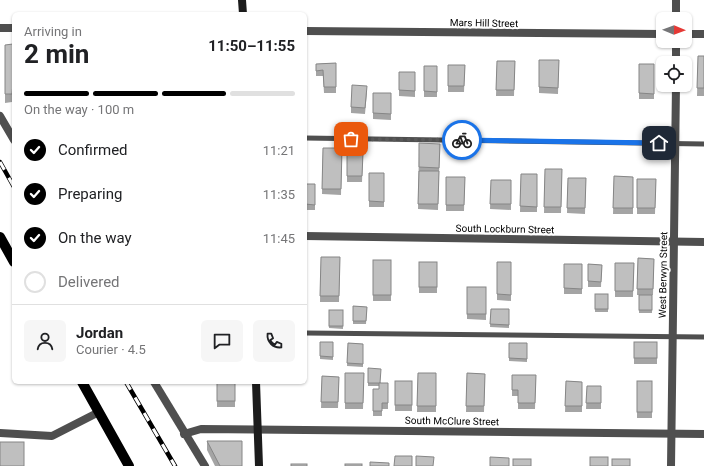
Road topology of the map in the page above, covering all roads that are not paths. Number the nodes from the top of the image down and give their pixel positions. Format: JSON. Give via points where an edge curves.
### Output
{"nodes":[{"id":1,"x":242,"y":0,"type":"edge"},
{"id":2,"x":676,"y":0,"type":"edge"},
{"id":3,"x":243,"y":12,"type":"edge"},
{"id":4,"x":676,"y":12,"type":"edge"},
{"id":5,"x":0,"y":28,"type":"edge"},
{"id":6,"x":12,"y":28,"type":"edge"},
{"id":7,"x":307,"y":31,"type":"edge"},
{"id":8,"x":656,"y":34,"type":"edge"},
{"id":9,"x":692,"y":34,"type":"edge"},
{"id":10,"x":704,"y":34,"type":"edge"},
{"id":11,"x":676,"y":92,"type":"edge"},
{"id":12,"x":0,"y":116,"type":"edge"},
{"id":13,"x":12,"y":137,"type":"edge"},
{"id":14,"x":307,"y":138,"type":"edge"},
{"id":15,"x":675,"y":144,"type":"junction"},
{"id":16,"x":704,"y":144,"type":"edge"},
{"id":17,"x":307,"y":236,"type":"edge"},
{"id":18,"x":0,"y":237,"type":"edge"},
{"id":19,"x":673,"y":241,"type":"junction"},
{"id":20,"x":704,"y":242,"type":"edge"},
{"id":21,"x":12,"y":258,"type":"edge"},
{"id":22,"x":307,"y":334,"type":"edge"},
{"id":23,"x":672,"y":337,"type":"junction"},
{"id":24,"x":704,"y":337,"type":"edge"},
{"id":25,"x":83,"y":384,"type":"edge"},
{"id":26,"x":155,"y":384,"type":"edge"},
{"id":27,"x":256,"y":384,"type":"edge"},
{"id":28,"x":99,"y":412,"type":"junction"},
{"id":29,"x":258,"y":430,"type":"junction"},
{"id":30,"x":0,"y":433,"type":"edge"},
{"id":31,"x":671,"y":433,"type":"junction"},
{"id":32,"x":184,"y":434,"type":"junction"},
{"id":33,"x":704,"y":434,"type":"edge"},
{"id":34,"x":129,"y":466,"type":"edge"},
{"id":35,"x":205,"y":466,"type":"edge"},
{"id":36,"x":259,"y":466,"type":"edge"},
{"id":37,"x":671,"y":466,"type":"edge"}],
"edges":[{"from":1,"to":3,"type":"street"},
{"from":2,"to":4,"type":"street"},
{"from":5,"to":6,"type":"street"},
{"from":7,"to":8,"type":"street","name":"Mars Hill Street"},
{"from":9,"to":10,"type":"street"},
{"from":11,"to":15,"type":"street","name":"West Berwyn Street"},
{"from":12,"to":13,"type":"street"},
{"from":14,"to":15,"type":"lane"},
{"from":15,"to":16,"type":"lane"},
{"from":15,"to":19,"type":"street","name":"West Berwyn Street"},
{"from":17,"to":19,"type":"street","name":"South Lockburn Street"},
{"from":18,"to":21,"type":"main road"},
{"from":19,"to":20,"type":"street","name":"South Lockburn Street"},
{"from":19,"to":23,"type":"street","name":"West Berwyn Street"},
{"from":22,"to":23,"type":"lane"},
{"from":23,"to":24,"type":"lane"},
{"from":23,"to":31,"type":"street","name":"West Berwyn Street"},
{"from":25,"to":28,"type":"main road"},
{"from":26,"to":32,"type":"street"},
{"from":27,"to":29,"type":"street"},
{"from":28,"to":30,"type":"street","via":[[52,436]]},
{"from":28,"to":34,"type":"main road"},
{"from":29,"to":31,"type":"street","name":"South McClure Street"},
{"from":29,"to":32,"type":"street","name":"South McClure Street","via":[[201,429]]},
{"from":29,"to":36,"type":"street"},
{"from":31,"to":33,"type":"street","name":"South McClure Street"},
{"from":31,"to":37,"type":"street","name":"West Berwyn Street"},
{"from":32,"to":35,"type":"street"}]}
